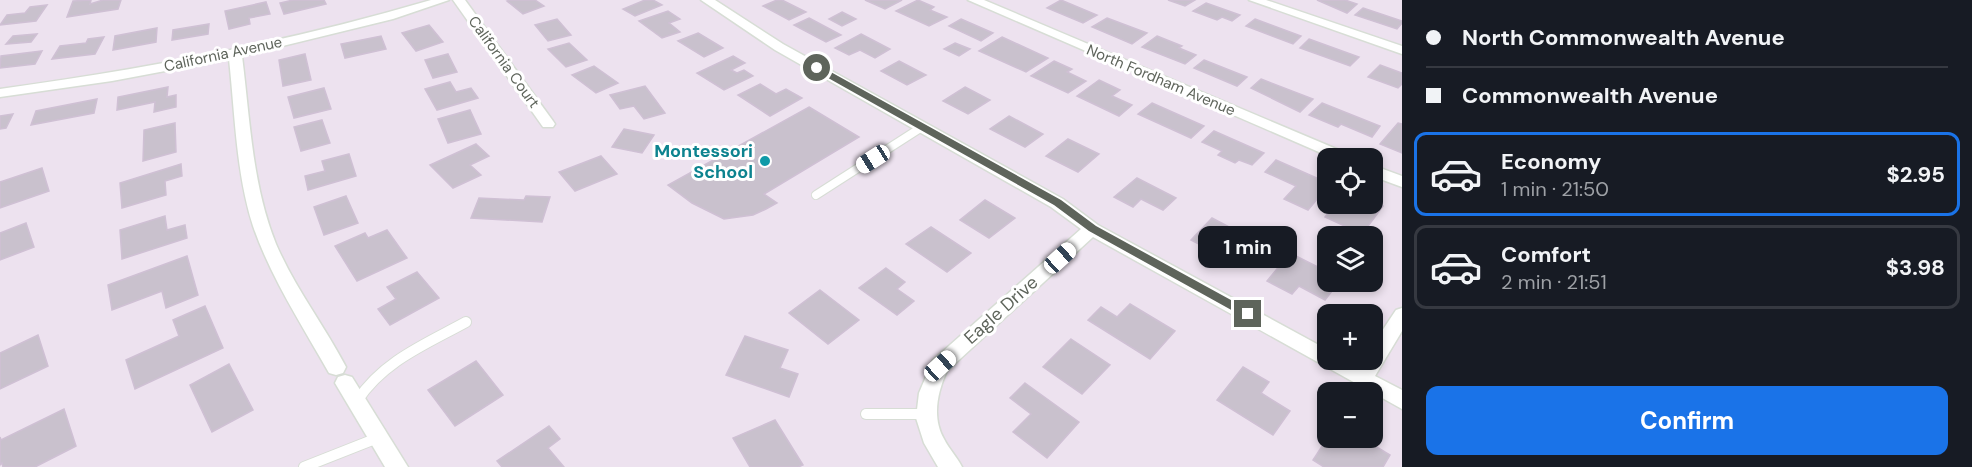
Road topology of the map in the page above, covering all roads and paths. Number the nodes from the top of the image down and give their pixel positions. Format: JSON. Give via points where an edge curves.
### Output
{"nodes":[{"id":1,"x":443,"y":0,"type":"edge"},
{"id":2,"x":459,"y":0,"type":"edge"},
{"id":3,"x":706,"y":0,"type":"edge"},
{"id":4,"x":974,"y":0,"type":"edge"},
{"id":5,"x":1255,"y":0,"type":"edge"},
{"id":6,"x":1402,"y":50,"type":"edge"},
{"id":7,"x":235,"y":53,"type":"junction"},
{"id":8,"x":0,"y":93,"type":"edge"},
{"id":9,"x":548,"y":124,"type":"dead end"},
{"id":10,"x":922,"y":127,"type":"junction"},
{"id":11,"x":1321,"y":148,"type":"edge"},
{"id":12,"x":1383,"y":174,"type":"edge"},
{"id":13,"x":1402,"y":182,"type":"edge"},
{"id":14,"x":816,"y":195,"type":"dead end"},
{"id":15,"x":1092,"y":229,"type":"junction"},
{"id":16,"x":1402,"y":315,"type":"edge"},
{"id":17,"x":466,"y":322,"type":"dead end"},
{"id":18,"x":1317,"y":354,"type":"edge"},
{"id":19,"x":1347,"y":370,"type":"edge"},
{"id":20,"x":1363,"y":378,"type":"junction"},
{"id":21,"x":1402,"y":400,"type":"edge"},
{"id":22,"x":356,"y":401,"type":"junction"},
{"id":23,"x":866,"y":414,"type":"dead end"},
{"id":24,"x":926,"y":414,"type":"junction"},
{"id":25,"x":380,"y":436,"type":"junction"},
{"id":26,"x":304,"y":467,"type":"edge"},
{"id":27,"x":397,"y":467,"type":"edge"},
{"id":28,"x":951,"y":467,"type":"edge"}],
"edges":[{"from":1,"to":7,"type":"street","name":"California Avenue"},
{"from":2,"to":9,"type":"street","name":"California Court"},
{"from":3,"to":10,"type":"street","via":[[779,47]]},
{"from":4,"to":11,"type":"street","name":"North Fordham Avenue"},
{"from":5,"to":6,"type":"street"},
{"from":7,"to":8,"type":"street","name":"California Avenue"},
{"from":7,"to":22,"type":"street","via":[[252,194],[261,225],[273,255]]},
{"from":10,"to":14,"type":"lane"},
{"from":10,"to":15,"type":"street","via":[[1057,203]]},
{"from":12,"to":13,"type":"street"},
{"from":15,"to":18,"type":"street"},
{"from":15,"to":24,"type":"street","name":"Eagle Drive","via":[[940,366],[930,384]]},
{"from":16,"to":20,"type":"street"},
{"from":17,"to":22,"type":"lane","via":[[378,372]]},
{"from":19,"to":20,"type":"street"},
{"from":20,"to":21,"type":"street"},
{"from":22,"to":25,"type":"street"},
{"from":23,"to":24,"type":"lane"},
{"from":24,"to":28,"type":"street","name":"Eagle Drive","via":[[938,452]]},
{"from":25,"to":26,"type":"lane"},
{"from":25,"to":27,"type":"street"}]}
